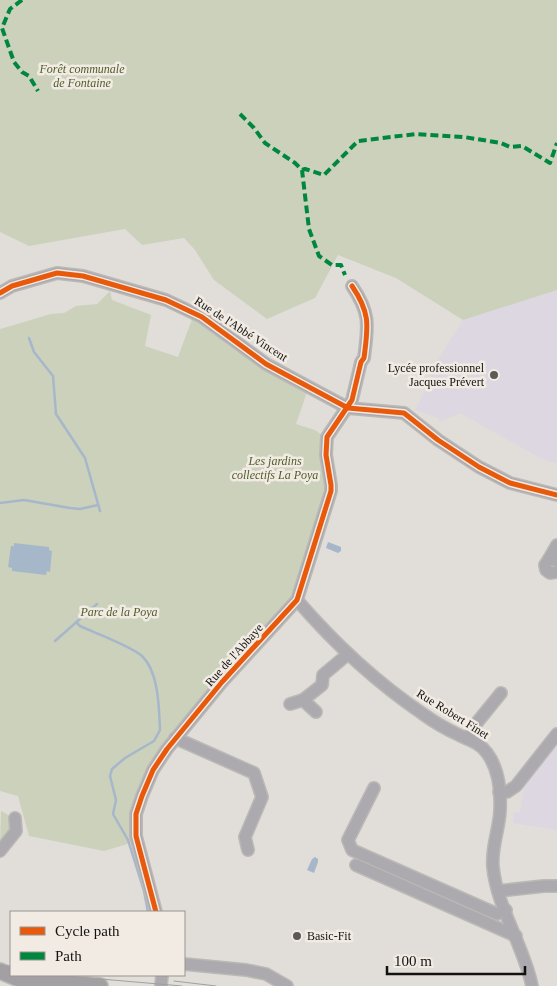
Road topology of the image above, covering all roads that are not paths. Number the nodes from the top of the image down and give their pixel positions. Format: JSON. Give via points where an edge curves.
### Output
{"nodes":[{"id":1,"x":352,"y":286,"type":"dead end"},
{"id":2,"x":0,"y":293,"type":"edge"},
{"id":3,"x":348,"y":408,"type":"junction"},
{"id":4,"x":557,"y":495,"type":"edge"},
{"id":5,"x":557,"y":545,"type":"edge"},
{"id":6,"x":553,"y":560,"type":"edge"},
{"id":7,"x":557,"y":572,"type":"edge"},
{"id":8,"x":297,"y":600,"type":"junction"},
{"id":9,"x":348,"y":654,"type":"junction"},
{"id":10,"x":501,"y":693,"type":"dead end"},
{"id":11,"x":302,"y":700,"type":"junction"},
{"id":12,"x":290,"y":704,"type":"dead end"},
{"id":13,"x":316,"y":712,"type":"dead end"},
{"id":14,"x":557,"y":734,"type":"edge"},
{"id":15,"x":175,"y":738,"type":"junction"},
{"id":16,"x":468,"y":739,"type":"junction"},
{"id":17,"x":374,"y":788,"type":"dead end"},
{"id":18,"x":499,"y":792,"type":"junction"},
{"id":19,"x":15,"y":818,"type":"dead end"},
{"id":20,"x":248,"y":850,"type":"dead end"},
{"id":21,"x":0,"y":851,"type":"edge"},
{"id":22,"x":356,"y":865,"type":"dead end"},
{"id":23,"x":557,"y":886,"type":"edge"},
{"id":24,"x":498,"y":891,"type":"junction"},
{"id":25,"x":506,"y":910,"type":"junction"},
{"id":26,"x":156,"y":911,"type":"edge"},
{"id":27,"x":516,"y":936,"type":"junction"},
{"id":28,"x":185,"y":964,"type":"edge"},
{"id":29,"x":11,"y":976,"type":"edge"},
{"id":30,"x":0,"y":980,"type":"edge"},
{"id":31,"x":24,"y":981,"type":"junction"},
{"id":32,"x":100,"y":986,"type":"edge"},
{"id":33,"x":288,"y":986,"type":"edge"},
{"id":34,"x":532,"y":986,"type":"edge"}],
"edges":[{"from":1,"to":3,"type":"street","name":"Rue de l'Abbaye","via":[[368,321],[364,358]]},
{"from":2,"to":3,"type":"street","name":"Rue de l'Abbé Vincent","via":[[57,272],[83,276],[166,300],[202,317],[266,364]]},
{"from":3,"to":4,"type":"street","via":[[404,413],[479,467],[510,483]]},
{"from":3,"to":8,"type":"street","name":"Rue de l'Abbaye","via":[[327,437],[331,492]]},
{"from":5,"to":6,"type":"street"},
{"from":6,"to":7,"type":"street","via":[[545,563],[546,570]]},
{"from":8,"to":9,"type":"street","name":"Rue Robert Finet"},
{"from":8,"to":15,"type":"street","name":"Rue de l'Abbaye"},
{"from":9,"to":11,"type":"street","via":[[323,675],[322,685]]},
{"from":9,"to":16,"type":"street","name":"Rue Robert Finet","via":[[422,714]]},
{"from":10,"to":16,"type":"street"},
{"from":11,"to":12,"type":"street"},
{"from":11,"to":13,"type":"street"},
{"from":14,"to":18,"type":"street","via":[[516,786],[507,792]]},
{"from":15,"to":20,"type":"street","via":[[254,773],[262,797],[245,837]]},
{"from":15,"to":26,"type":"street","name":"Rue de l'Abbaye","via":[[154,770],[136,819],[138,849]]},
{"from":16,"to":18,"type":"street","name":"Rue Robert Finet","via":[[486,750],[492,760]]},
{"from":17,"to":25,"type":"street","via":[[348,840],[352,850],[497,914]]},
{"from":18,"to":24,"type":"street","name":"Rue Robert Finet","via":[[493,867]]},
{"from":19,"to":21,"type":"street","via":[[16,831]]},
{"from":22,"to":27,"type":"street"},
{"from":23,"to":24,"type":"street"},
{"from":24,"to":25,"type":"street","name":"Rue Robert Finet"},
{"from":25,"to":27,"type":"street","name":"Rue Robert Finet"},
{"from":27,"to":34,"type":"street","name":"Rue Robert Finet"},
{"from":28,"to":33,"type":"street","via":[[266,974]]},
{"from":29,"to":31,"type":"main road"},
{"from":30,"to":31,"type":"main road"},
{"from":31,"to":32,"type":"main road"}]}
